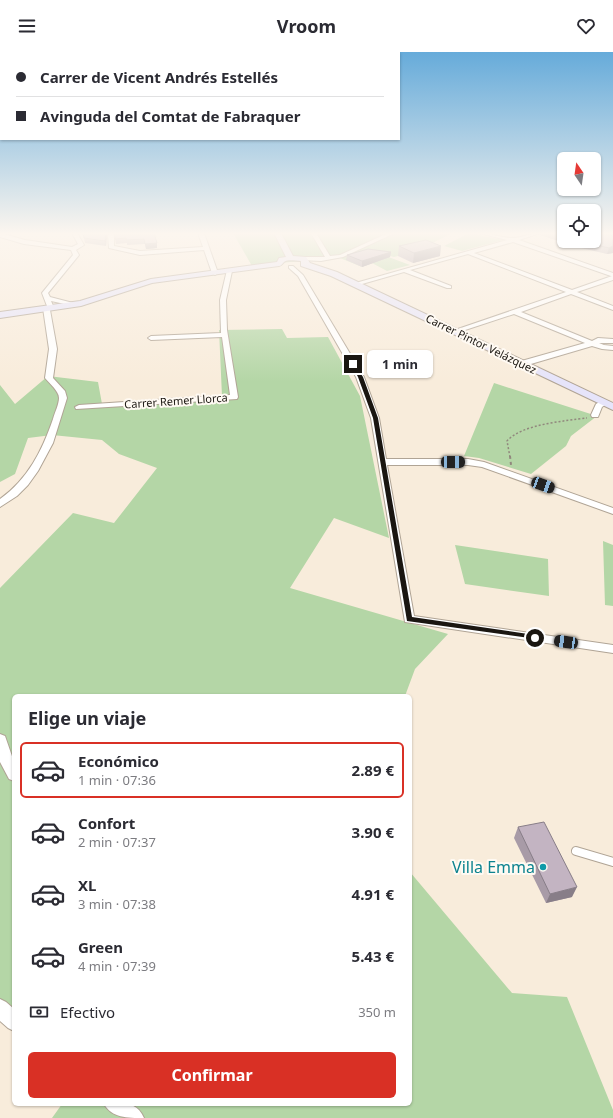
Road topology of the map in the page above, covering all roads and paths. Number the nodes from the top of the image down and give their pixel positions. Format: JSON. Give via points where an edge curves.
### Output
{"nodes":[{"id":1,"x":53,"y":283,"type":"edge"},
{"id":2,"x":149,"y":283,"type":"edge"},
{"id":3,"x":226,"y":283,"type":"edge"},
{"id":4,"x":309,"y":283,"type":"edge"},
{"id":5,"x":360,"y":283,"type":"edge"},
{"id":6,"x":438,"y":283,"type":"edge"},
{"id":7,"x":547,"y":283,"type":"edge"},
{"id":8,"x":595,"y":283,"type":"edge"},
{"id":9,"x":355,"y":284,"type":"joint"},
{"id":10,"x":449,"y":287,"type":"dead end"},
{"id":11,"x":571,"y":292,"type":"junction"},
{"id":12,"x":46,"y":298,"type":"junction"},
{"id":13,"x":74,"y":304,"type":"junction"},
{"id":14,"x":49,"y":308,"type":"junction"},
{"id":15,"x":613,"y":308,"type":"edge"},
{"id":16,"x":516,"y":312,"type":"junction"},
{"id":17,"x":0,"y":315,"type":"edge"},
{"id":18,"x":454,"y":332,"type":"junction"},
{"id":19,"x":224,"y":335,"type":"junction"},
{"id":20,"x":613,"y":336,"type":"edge"},
{"id":21,"x":151,"y":338,"type":"dead end"},
{"id":22,"x":603,"y":339,"type":"junction"},
{"id":23,"x":613,"y":341,"type":"edge"},
{"id":24,"x":594,"y":343,"type":"junction"},
{"id":25,"x":613,"y":348,"type":"edge"},
{"id":26,"x":521,"y":364,"type":"junction"},
{"id":27,"x":608,"y":405,"type":"edge"},
{"id":28,"x":79,"y":407,"type":"dead end"},
{"id":29,"x":595,"y":415,"type":"joint"},
{"id":30,"x":382,"y":462,"type":"junction"},
{"id":31,"x":512,"y":468,"type":"dead end"},
{"id":32,"x":0,"y":504,"type":"edge"},
{"id":33,"x":613,"y":511,"type":"edge"},
{"id":34,"x":613,"y":649,"type":"edge"},
{"id":35,"x":0,"y":740,"type":"edge"},
{"id":36,"x":12,"y":772,"type":"edge"},
{"id":37,"x":576,"y":851,"type":"dead end"},
{"id":38,"x":613,"y":862,"type":"edge"},
{"id":39,"x":0,"y":1008,"type":"edge"},
{"id":40,"x":12,"y":1020,"type":"edge"},
{"id":41,"x":117,"y":1106,"type":"edge"},
{"id":42,"x":134,"y":1118,"type":"edge"}],
"edges":[{"from":1,"to":12,"type":"street","via":[[45,293]]},
{"from":2,"to":13,"type":"street"},
{"from":3,"to":19,"type":"street","name":"Carrer Remer Llorca","via":[[223,300]]},
{"from":4,"to":30,"type":"street","via":[[360,377],[375,418]]},
{"from":5,"to":9,"type":"street"},
{"from":6,"to":10,"type":"street"},
{"from":7,"to":11,"type":"street"},
{"from":8,"to":11,"type":"street"},
{"from":9,"to":18,"type":"street","name":"Carrer Pintor Velázquez"},
{"from":11,"to":15,"type":"street"},
{"from":11,"to":16,"type":"street"},
{"from":12,"to":13,"type":"street"},
{"from":12,"to":14,"type":"street"},
{"from":13,"to":14,"type":"street"},
{"from":14,"to":17,"type":"street"},
{"from":14,"to":32,"type":"street","via":[[53,349],[49,378],[62,393],[63,398],[52,435],[38,467],[15,494]]},
{"from":16,"to":18,"type":"street"},
{"from":16,"to":24,"type":"street"},
{"from":18,"to":26,"type":"street","name":"Carrer Pintor Velázquez"},
{"from":19,"to":21,"type":"street"},
{"from":19,"to":28,"type":"street","name":"Carrer Remer Llorca","via":[[234,397]]},
{"from":20,"to":22,"type":"street"},
{"from":22,"to":23,"type":"street"},
{"from":22,"to":24,"type":"street"},
{"from":24,"to":25,"type":"street","via":[[602,348]]},
{"from":24,"to":26,"type":"street"},
{"from":26,"to":27,"type":"street","name":"Carrer Pintor Velázquez"},
{"from":27,"to":29,"type":"street","via":[[599,406]]},
{"from":29,"to":31,"type":"path","via":[[512,434],[507,444]]},
{"from":30,"to":33,"type":"street","via":[[468,462],[484,465]]},
{"from":30,"to":34,"type":"street","via":[[409,619]]},
{"from":35,"to":36,"type":"street"},
{"from":37,"to":38,"type":"lane"},
{"from":39,"to":40,"type":"street"},
{"from":41,"to":42,"type":"street"}]}
